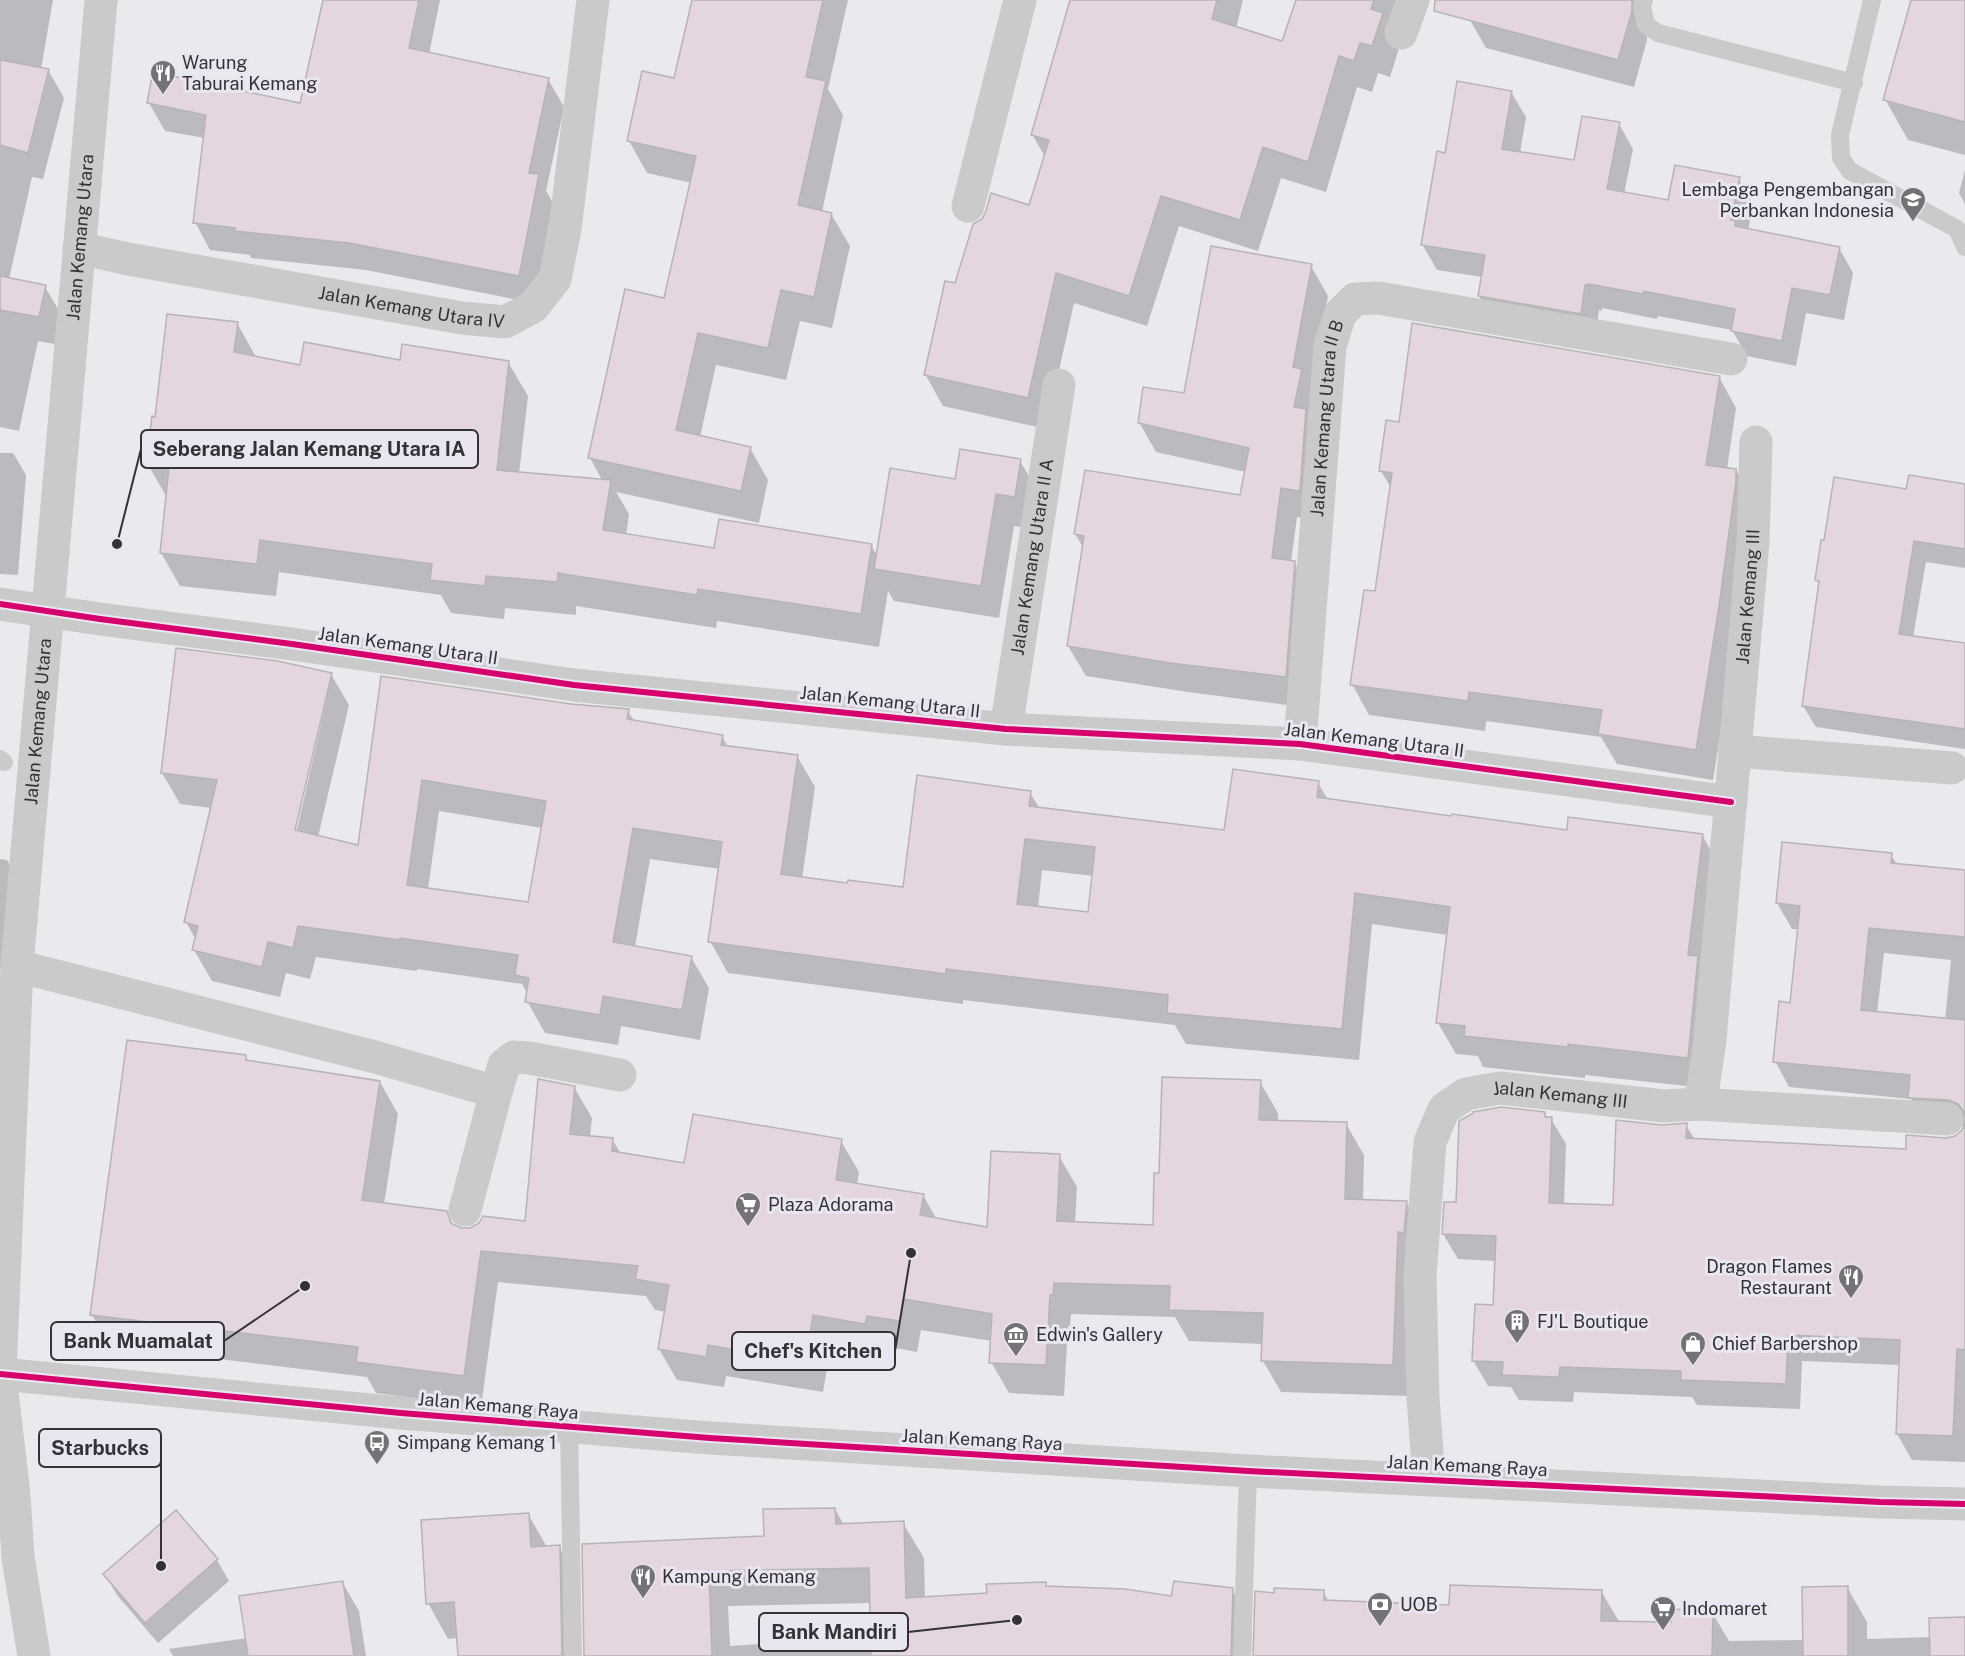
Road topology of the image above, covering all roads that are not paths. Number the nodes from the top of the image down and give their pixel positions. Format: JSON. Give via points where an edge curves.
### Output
{"nodes":[{"id":1,"x":101,"y":0,"type":"edge"},
{"id":2,"x":593,"y":0,"type":"edge"},
{"id":3,"x":1020,"y":0,"type":"edge"},
{"id":4,"x":1413,"y":0,"type":"edge"},
{"id":5,"x":1644,"y":0,"type":"edge"},
{"id":6,"x":1872,"y":0,"type":"edge"},
{"id":7,"x":1401,"y":33,"type":"dead end"},
{"id":8,"x":1854,"y":83,"type":"junction"},
{"id":9,"x":968,"y":206,"type":"dead end"},
{"id":10,"x":1965,"y":247,"type":"edge"},
{"id":11,"x":79,"y":248,"type":"junction"},
{"id":12,"x":1731,"y":359,"type":"dead end"},
{"id":13,"x":1059,"y":385,"type":"dead end"},
{"id":14,"x":1756,"y":442,"type":"dead end"},
{"id":15,"x":0,"y":603,"type":"edge"},
{"id":16,"x":48,"y":611,"type":"junction"},
{"id":17,"x":1005,"y":729,"type":"junction"},
{"id":18,"x":1300,"y":744,"type":"junction"},
{"id":19,"x":1735,"y":751,"type":"junction"},
{"id":20,"x":1952,"y":768,"type":"dead end"},
{"id":21,"x":1731,"y":802,"type":"junction"},
{"id":22,"x":17,"y":966,"type":"junction"},
{"id":23,"x":620,"y":1076,"type":"dead end"},
{"id":24,"x":496,"y":1092,"type":"junction"},
{"id":25,"x":1698,"y":1104,"type":"junction"},
{"id":26,"x":1947,"y":1119,"type":"dead end"},
{"id":27,"x":465,"y":1210,"type":"dead end"},
{"id":28,"x":0,"y":1374,"type":"edge"},
{"id":29,"x":569,"y":1427,"type":"junction"},
{"id":30,"x":1248,"y":1471,"type":"junction"},
{"id":31,"x":1429,"y":1479,"type":"junction"},
{"id":32,"x":1965,"y":1504,"type":"edge"},
{"id":33,"x":7,"y":1505,"type":"edge"},
{"id":34,"x":34,"y":1656,"type":"edge"},
{"id":35,"x":573,"y":1656,"type":"edge"},
{"id":36,"x":1242,"y":1656,"type":"edge"}],
"edges":[{"from":1,"to":11,"type":"street","name":"Jalan Kemang Utara"},
{"from":2,"to":11,"type":"street","name":"Jalan Kemang Utara IV","via":[[565,229],[555,279],[534,307],[505,322],[462,318]]},
{"from":3,"to":9,"type":"street"},
{"from":4,"to":7,"type":"street"},
{"from":5,"to":8,"type":"lane","via":[[1646,25],[1658,33]]},
{"from":6,"to":8,"type":"lane"},
{"from":8,"to":10,"type":"lane","via":[[1840,135],[1841,159],[1850,171],[1957,229]]},
{"from":11,"to":16,"type":"street","name":"Jalan Kemang Utara"},
{"from":12,"to":18,"type":"street","name":"Jalan Kemang Utara II B","via":[[1390,300],[1355,299],[1340,314],[1330,346]]},
{"from":13,"to":17,"type":"street","name":"Jalan Kemang Utara II A"},
{"from":14,"to":19,"type":"street","name":"Jalan Kemang III","via":[[1753,543]]},
{"from":15,"to":16,"type":"street","name":"Jalan Kemang Utara II"},
{"from":16,"to":17,"type":"street","name":"Jalan Kemang Utara II","via":[[574,685]]},
{"from":16,"to":22,"type":"street","name":"Jalan Kemang Utara"},
{"from":17,"to":18,"type":"street","name":"Jalan Kemang Utara II"},
{"from":18,"to":21,"type":"street","name":"Jalan Kemang Utara II"},
{"from":19,"to":20,"type":"street"},
{"from":19,"to":21,"type":"street","name":"Jalan Kemang III"},
{"from":21,"to":25,"type":"street","name":"Jalan Kemang III","via":[[1710,1040]]},
{"from":22,"to":24,"type":"street","via":[[375,1057]]},
{"from":22,"to":28,"type":"street","name":"Jalan Kemang Utara"},
{"from":23,"to":24,"type":"street","via":[[514,1057],[504,1065]]},
{"from":24,"to":27,"type":"street"},
{"from":25,"to":26,"type":"street"},
{"from":25,"to":31,"type":"street","name":"Jalan Kemang III","via":[[1664,1106],[1500,1089],[1466,1094],[1444,1109],[1430,1142],[1420,1276]]},
{"from":28,"to":29,"type":"street","name":"Jalan Kemang Raya"},
{"from":28,"to":33,"type":"street","name":"Jalan Kemang Utara"},
{"from":29,"to":30,"type":"street","name":"Jalan Kemang Raya"},
{"from":29,"to":35,"type":"lane"},
{"from":30,"to":31,"type":"street","name":"Jalan Kemang Raya"},
{"from":30,"to":36,"type":"lane"},
{"from":31,"to":32,"type":"street","name":"Jalan Kemang Raya"},
{"from":33,"to":34,"type":"street","name":"Jalan Kemang Utara"}]}
